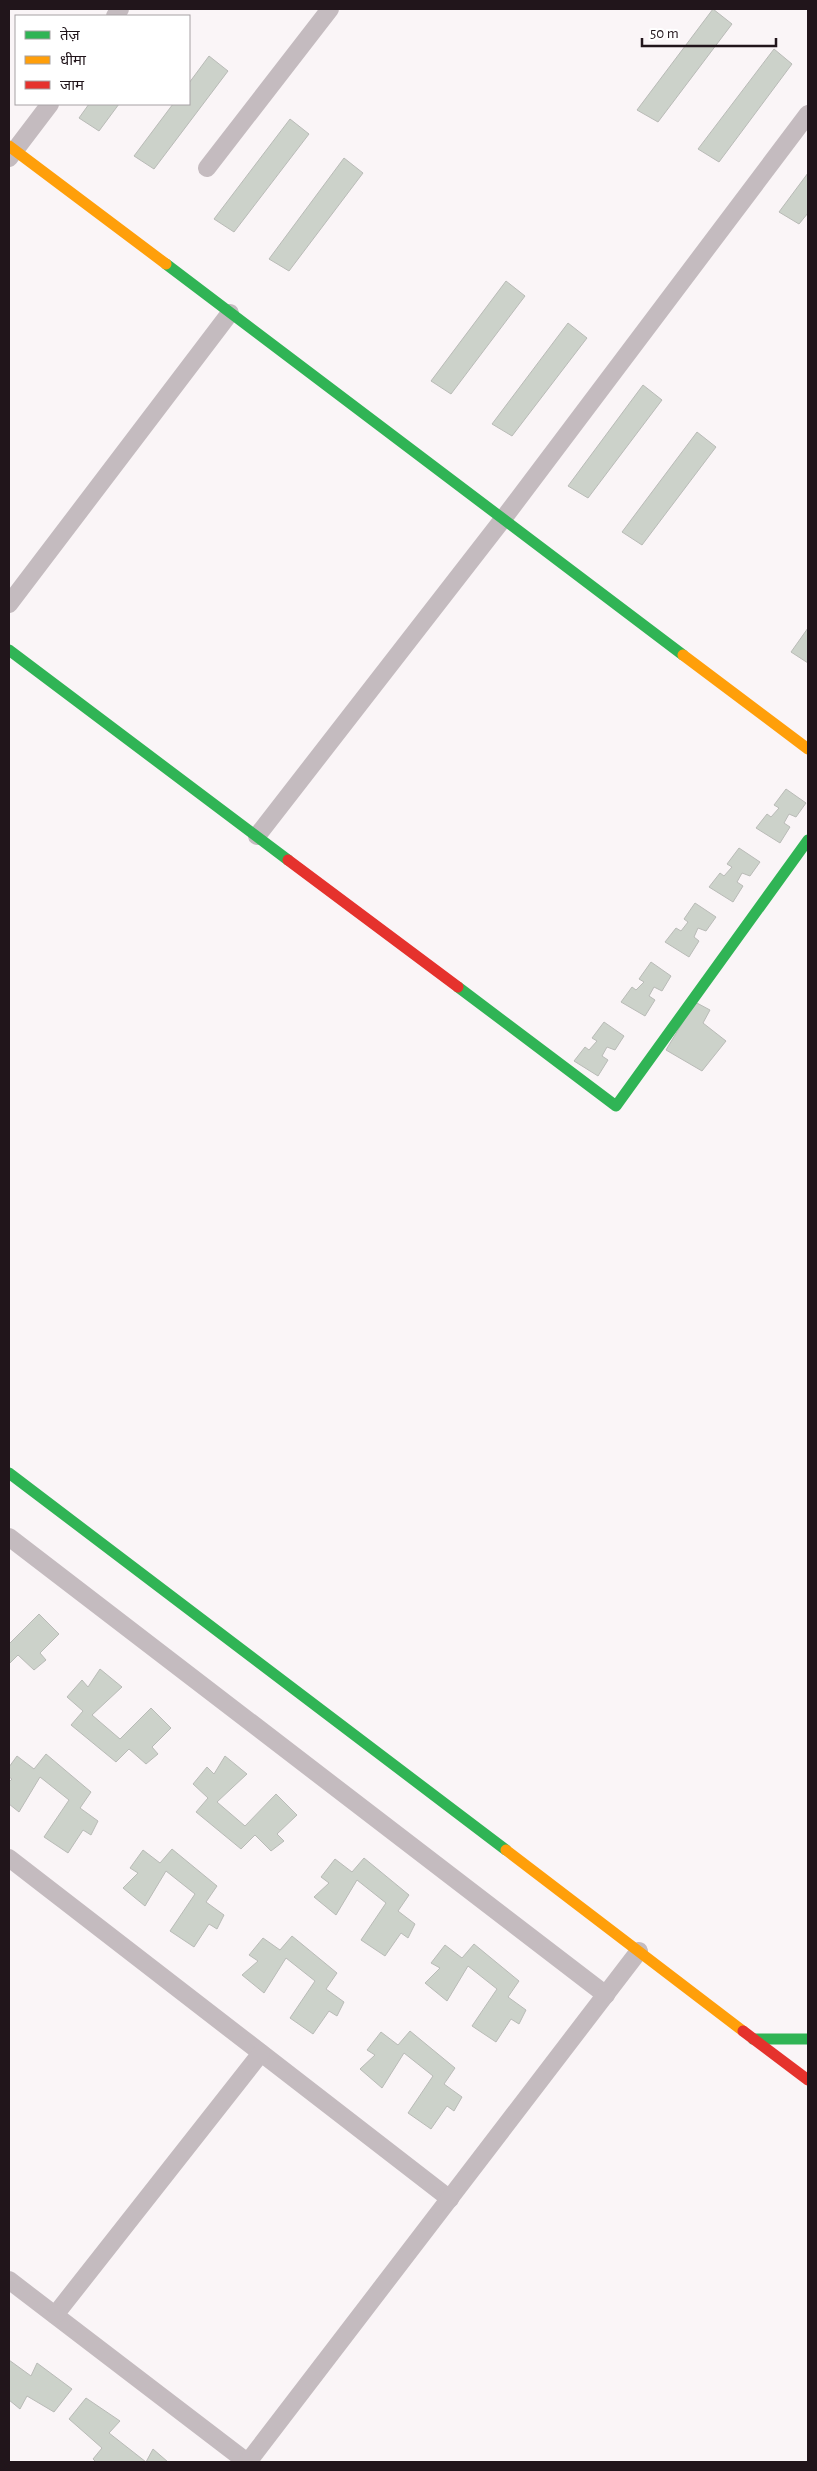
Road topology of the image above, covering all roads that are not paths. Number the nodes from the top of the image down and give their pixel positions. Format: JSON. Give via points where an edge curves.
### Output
{"nodes":[{"id":1,"x":330,"y":9,"type":"edge"},
{"id":2,"x":49,"y":105,"type":"edge"},
{"id":3,"x":808,"y":114,"type":"edge"},
{"id":4,"x":11,"y":152,"type":"edge"},
{"id":5,"x":207,"y":168,"type":"dead end"},
{"id":6,"x":230,"y":313,"type":"junction"},
{"id":7,"x":503,"y":519,"type":"junction"},
{"id":8,"x":9,"y":604,"type":"edge"},
{"id":9,"x":9,"y":650,"type":"edge"},
{"id":10,"x":808,"y":749,"type":"edge"},
{"id":11,"x":256,"y":836,"type":"junction"},
{"id":12,"x":808,"y":840,"type":"edge"},
{"id":13,"x":9,"y":1473,"type":"edge"},
{"id":14,"x":9,"y":1537,"type":"edge"},
{"id":15,"x":9,"y":1858,"type":"edge"},
{"id":16,"x":639,"y":1952,"type":"junction"},
{"id":17,"x":606,"y":1995,"type":"junction"},
{"id":18,"x":754,"y":2039,"type":"junction"},
{"id":19,"x":808,"y":2039,"type":"edge"},
{"id":20,"x":261,"y":2053,"type":"junction"},
{"id":21,"x":808,"y":2080,"type":"edge"},
{"id":22,"x":450,"y":2199,"type":"junction"},
{"id":23,"x":9,"y":2280,"type":"edge"},
{"id":24,"x":54,"y":2315,"type":"junction"},
{"id":25,"x":248,"y":2462,"type":"edge"}],
"edges":[{"from":1,"to":5,"type":"street"},
{"from":2,"to":4,"type":"street"},
{"from":3,"to":7,"type":"street"},
{"from":4,"to":6,"type":"street"},
{"from":6,"to":7,"type":"street"},
{"from":6,"to":8,"type":"street"},
{"from":7,"to":10,"type":"street"},
{"from":7,"to":11,"type":"street"},
{"from":9,"to":11,"type":"street"},
{"from":11,"to":12,"type":"street","via":[[616,1106]]},
{"from":13,"to":16,"type":"street"},
{"from":14,"to":17,"type":"street"},
{"from":15,"to":20,"type":"street"},
{"from":16,"to":17,"type":"street"},
{"from":16,"to":18,"type":"street"},
{"from":17,"to":22,"type":"street"},
{"from":18,"to":19,"type":"street"},
{"from":18,"to":21,"type":"street"},
{"from":20,"to":22,"type":"street"},
{"from":20,"to":24,"type":"street"},
{"from":22,"to":25,"type":"street"},
{"from":23,"to":24,"type":"street"},
{"from":24,"to":25,"type":"street"}]}
